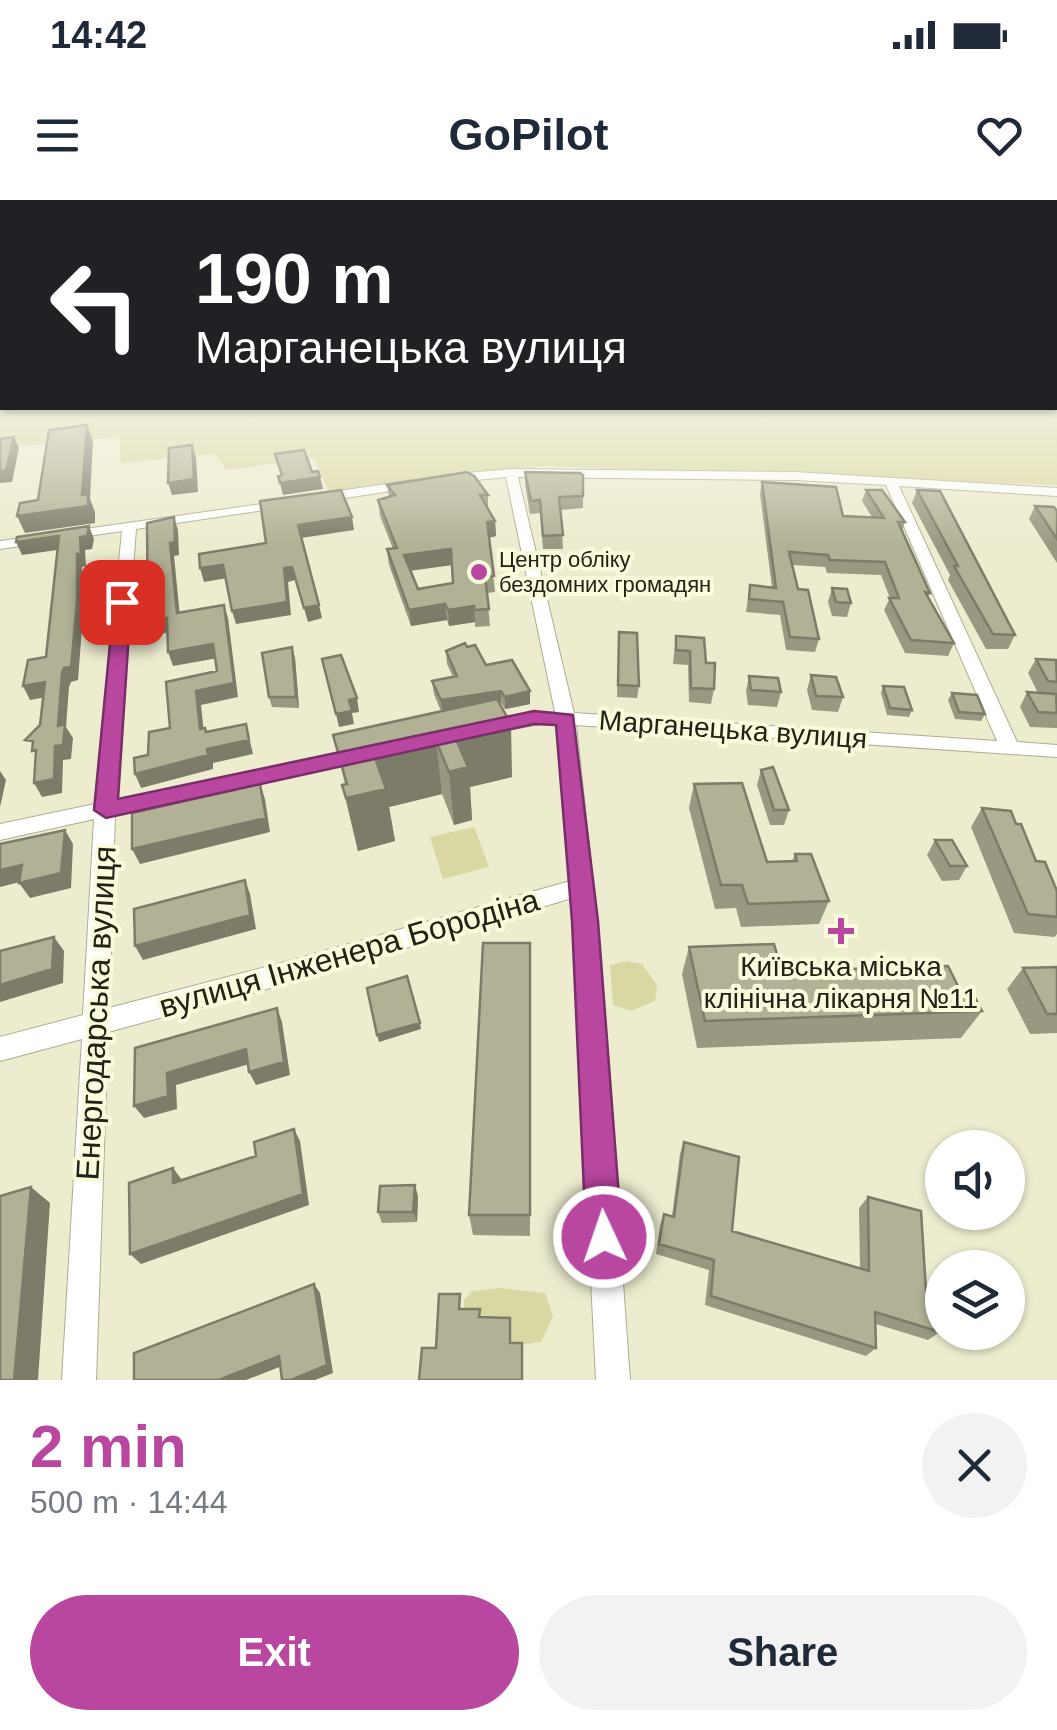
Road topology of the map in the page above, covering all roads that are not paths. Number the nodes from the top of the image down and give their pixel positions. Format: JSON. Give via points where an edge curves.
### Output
{"nodes":[{"id":1,"x":511,"y":473,"type":"junction"},
{"id":2,"x":892,"y":482,"type":"junction"},
{"id":3,"x":1057,"y":492,"type":"edge"},
{"id":4,"x":129,"y":526,"type":"junction"},
{"id":5,"x":0,"y":545,"type":"edge"},
{"id":6,"x":566,"y":719,"type":"junction"},
{"id":7,"x":456,"y":734,"type":"edge"},
{"id":8,"x":1010,"y":748,"type":"junction"},
{"id":9,"x":378,"y":751,"type":"edge"},
{"id":10,"x":1057,"y":751,"type":"edge"},
{"id":11,"x":106,"y":810,"type":"junction"},
{"id":12,"x":0,"y":832,"type":"edge"},
{"id":13,"x":582,"y":886,"type":"junction"},
{"id":14,"x":96,"y":1024,"type":"junction"},
{"id":15,"x":0,"y":1050,"type":"edge"},
{"id":16,"x":79,"y":1380,"type":"edge"},
{"id":17,"x":613,"y":1380,"type":"edge"}],
"edges":[{"from":1,"to":2,"type":"street"},
{"from":1,"to":4,"type":"street"},
{"from":1,"to":6,"type":"street"},
{"from":2,"to":3,"type":"street"},
{"from":2,"to":8,"type":"street"},
{"from":4,"to":5,"type":"street"},
{"from":4,"to":11,"type":"street","name":"Енергодарська вулиця"},
{"from":6,"to":7,"type":"street","name":"Марганецька вулиця","via":[[534,718]]},
{"from":6,"to":8,"type":"street","name":"Марганецька вулиця"},
{"from":6,"to":13,"type":"street"},
{"from":8,"to":10,"type":"street","name":"Марганецька вулиця"},
{"from":9,"to":11,"type":"street"},
{"from":11,"to":12,"type":"street"},
{"from":11,"to":14,"type":"street","name":"Енергодарська вулиця"},
{"from":13,"to":14,"type":"street","name":"вулиця Інженера Бородіна"},
{"from":13,"to":17,"type":"street"},
{"from":14,"to":15,"type":"street","name":"вулиця Інженера Бородіна"},
{"from":14,"to":16,"type":"street","name":"Енергодарська вулиця"}]}
